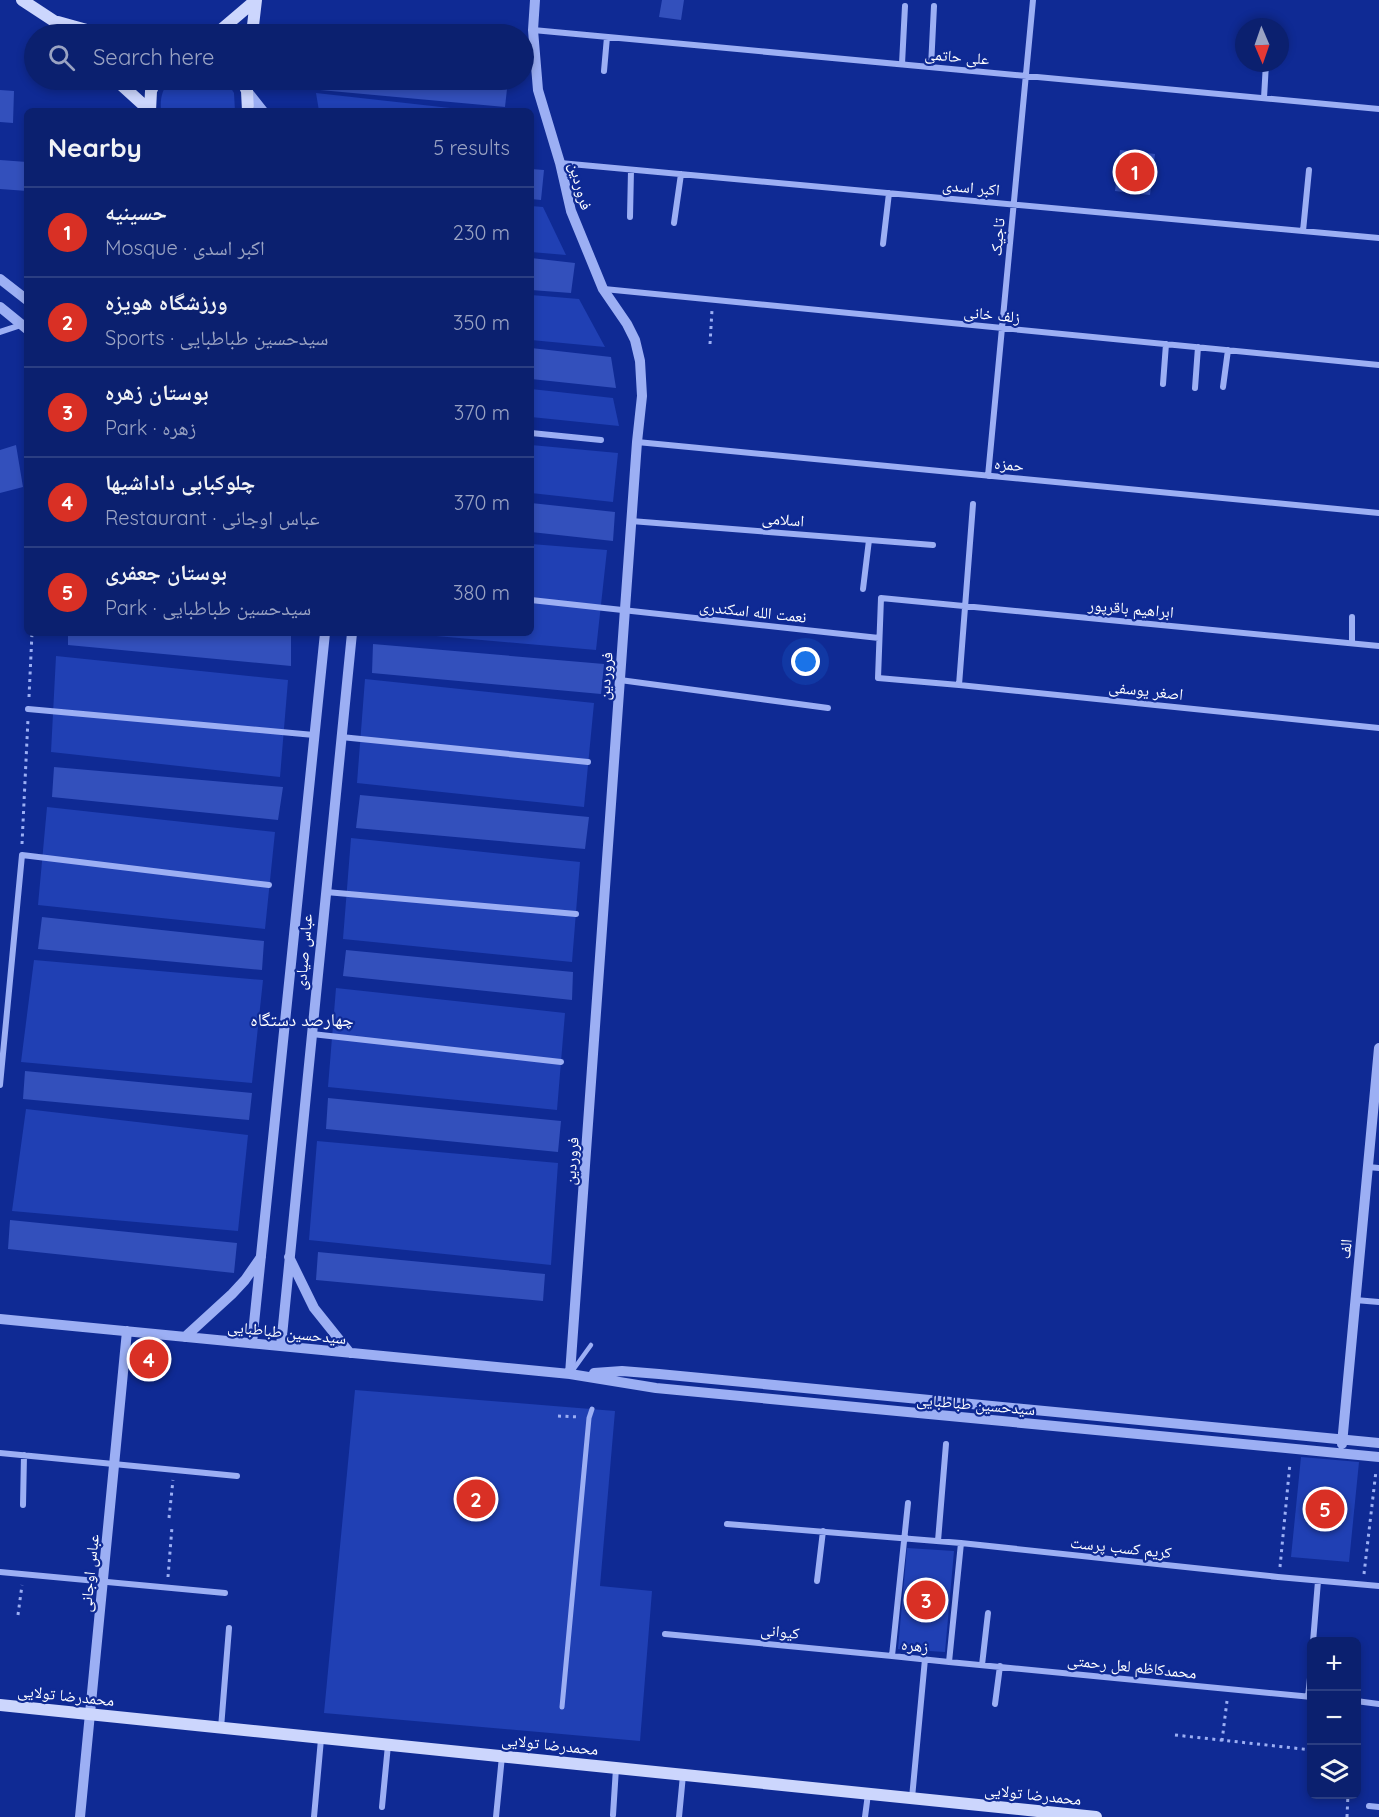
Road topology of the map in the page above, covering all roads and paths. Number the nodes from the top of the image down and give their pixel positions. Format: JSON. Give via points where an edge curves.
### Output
{"nodes":[{"id":1,"x":22,"y":0,"type":"edge"},
{"id":2,"x":256,"y":0,"type":"edge"},
{"id":3,"x":534,"y":0,"type":"edge"},
{"id":4,"x":1033,"y":0,"type":"edge"},
{"id":5,"x":905,"y":6,"type":"dead end"},
{"id":6,"x":934,"y":6,"type":"dead end"},
{"id":7,"x":54,"y":21,"type":"junction"},
{"id":8,"x":57,"y":24,"type":"edge"},
{"id":9,"x":65,"y":24,"type":"edge"},
{"id":10,"x":228,"y":24,"type":"edge"},
{"id":11,"x":253,"y":24,"type":"edge"},
{"id":12,"x":533,"y":24,"type":"edge"},
{"id":13,"x":534,"y":30,"type":"edge"},
{"id":14,"x":607,"y":37,"type":"junction"},
{"id":15,"x":534,"y":42,"type":"edge"},
{"id":16,"x":902,"y":64,"type":"junction"},
{"id":17,"x":931,"y":67,"type":"junction"},
{"id":18,"x":604,"y":71,"type":"dead end"},
{"id":19,"x":1265,"y":72,"type":"edge"},
{"id":20,"x":1026,"y":76,"type":"junction"},
{"id":21,"x":127,"y":90,"type":"edge"},
{"id":22,"x":151,"y":90,"type":"edge"},
{"id":23,"x":246,"y":90,"type":"edge"},
{"id":24,"x":249,"y":90,"type":"edge"},
{"id":25,"x":1264,"y":98,"type":"junction"},
{"id":26,"x":147,"y":108,"type":"edge"},
{"id":27,"x":150,"y":108,"type":"edge"},
{"id":28,"x":248,"y":108,"type":"edge"},
{"id":29,"x":261,"y":108,"type":"edge"},
{"id":30,"x":1379,"y":109,"type":"edge"},
{"id":31,"x":560,"y":163,"type":"junction"},
{"id":32,"x":631,"y":170,"type":"junction"},
{"id":33,"x":1310,"y":170,"type":"dead end"},
{"id":34,"x":681,"y":174,"type":"junction"},
{"id":35,"x":889,"y":193,"type":"junction"},
{"id":36,"x":1014,"y":205,"type":"junction"},
{"id":37,"x":630,"y":217,"type":"dead end"},
{"id":38,"x":674,"y":223,"type":"dead end"},
{"id":39,"x":1303,"y":231,"type":"junction"},
{"id":40,"x":1379,"y":238,"type":"edge"},
{"id":41,"x":883,"y":244,"type":"dead end"},
{"id":42,"x":0,"y":279,"type":"edge"},
{"id":43,"x":603,"y":289,"type":"junction"},
{"id":44,"x":24,"y":298,"type":"edge"},
{"id":45,"x":712,"y":299,"type":"junction"},
{"id":46,"x":0,"y":307,"type":"edge"},
{"id":47,"x":24,"y":327,"type":"edge"},
{"id":48,"x":1002,"y":328,"type":"junction"},
{"id":49,"x":0,"y":332,"type":"edge"},
{"id":50,"x":710,"y":344,"type":"dead end"},
{"id":51,"x":1166,"y":344,"type":"junction"},
{"id":52,"x":1198,"y":347,"type":"junction"},
{"id":53,"x":1228,"y":350,"type":"junction"},
{"id":54,"x":1379,"y":365,"type":"edge"},
{"id":55,"x":1162,"y":384,"type":"dead end"},
{"id":56,"x":1223,"y":387,"type":"dead end"},
{"id":57,"x":1195,"y":388,"type":"dead end"},
{"id":58,"x":534,"y":434,"type":"edge"},
{"id":59,"x":602,"y":440,"type":"dead end"},
{"id":60,"x":637,"y":442,"type":"junction"},
{"id":61,"x":988,"y":476,"type":"junction"},
{"id":62,"x":973,"y":504,"type":"dead end"},
{"id":63,"x":1379,"y":513,"type":"edge"},
{"id":64,"x":631,"y":521,"type":"junction"},
{"id":65,"x":869,"y":540,"type":"junction"},
{"id":66,"x":933,"y":545,"type":"dead end"},
{"id":67,"x":863,"y":590,"type":"dead end"},
{"id":68,"x":534,"y":600,"type":"edge"},
{"id":69,"x":965,"y":606,"type":"junction"},
{"id":70,"x":625,"y":611,"type":"junction"},
{"id":71,"x":1352,"y":617,"type":"dead end"},
{"id":72,"x":32,"y":636,"type":"edge"},
{"id":73,"x":325,"y":636,"type":"edge"},
{"id":74,"x":352,"y":636,"type":"edge"},
{"id":75,"x":879,"y":638,"type":"junction"},
{"id":76,"x":1352,"y":643,"type":"junction"},
{"id":77,"x":1379,"y":645,"type":"edge"},
{"id":78,"x":620,"y":680,"type":"junction"},
{"id":79,"x":959,"y":685,"type":"junction"},
{"id":80,"x":828,"y":708,"type":"dead end"},
{"id":81,"x":28,"y":709,"type":"junction"},
{"id":82,"x":1379,"y":728,"type":"edge"},
{"id":83,"x":314,"y":735,"type":"junction"},
{"id":84,"x":341,"y":736,"type":"junction"},
{"id":85,"x":588,"y":762,"type":"dead end"},
{"id":86,"x":22,"y":855,"type":"junction"},
{"id":87,"x":269,"y":885,"type":"dead end"},
{"id":88,"x":325,"y":892,"type":"junction"},
{"id":89,"x":576,"y":914,"type":"dead end"},
{"id":90,"x":312,"y":1034,"type":"junction"},
{"id":91,"x":1379,"y":1048,"type":"edge"},
{"id":92,"x":561,"y":1062,"type":"dead end"},
{"id":93,"x":0,"y":1085,"type":"edge"},
{"id":94,"x":1376,"y":1115,"type":"edge"},
{"id":95,"x":1373,"y":1168,"type":"edge"},
{"id":96,"x":262,"y":1254,"type":"junction"},
{"id":97,"x":289,"y":1256,"type":"junction"},
{"id":98,"x":1355,"y":1299,"type":"junction"},
{"id":99,"x":1379,"y":1302,"type":"edge"},
{"id":100,"x":0,"y":1319,"type":"edge"},
{"id":101,"x":128,"y":1331,"type":"junction"},
{"id":102,"x":185,"y":1337,"type":"junction"},
{"id":103,"x":252,"y":1343,"type":"junction"},
{"id":104,"x":591,"y":1345,"type":"dead end"},
{"id":105,"x":281,"y":1346,"type":"junction"},
{"id":106,"x":350,"y":1353,"type":"junction"},
{"id":107,"x":570,"y":1374,"type":"junction"},
{"id":108,"x":659,"y":1374,"type":"junction"},
{"id":109,"x":656,"y":1388,"type":"junction"},
{"id":110,"x":592,"y":1409,"type":"dead end"},
{"id":111,"x":558,"y":1416,"type":"dead end"},
{"id":112,"x":590,"y":1418,"type":"junction"},
{"id":113,"x":1342,"y":1439,"type":"junction"},
{"id":114,"x":1379,"y":1443,"type":"edge"},
{"id":115,"x":946,"y":1444,"type":"dead end"},
{"id":116,"x":1292,"y":1449,"type":"junction"},
{"id":117,"x":0,"y":1453,"type":"edge"},
{"id":118,"x":1341,"y":1454,"type":"junction"},
{"id":119,"x":24,"y":1455,"type":"junction"},
{"id":120,"x":1378,"y":1457,"type":"edge"},
{"id":121,"x":114,"y":1464,"type":"junction"},
{"id":122,"x":174,"y":1470,"type":"junction"},
{"id":123,"x":237,"y":1476,"type":"dead end"},
{"id":124,"x":908,"y":1503,"type":"dead end"},
{"id":125,"x":23,"y":1505,"type":"dead end"},
{"id":126,"x":169,"y":1518,"type":"dead end"},
{"id":127,"x":727,"y":1524,"type":"dead end"},
{"id":128,"x":172,"y":1527,"type":"dead end"},
{"id":129,"x":823,"y":1531,"type":"junction"},
{"id":130,"x":904,"y":1538,"type":"junction"},
{"id":131,"x":938,"y":1541,"type":"junction"},
{"id":132,"x":961,"y":1544,"type":"junction"},
{"id":133,"x":0,"y":1572,"type":"edge"},
{"id":134,"x":23,"y":1574,"type":"junction"},
{"id":135,"x":1278,"y":1577,"type":"junction"},
{"id":136,"x":817,"y":1581,"type":"dead end"},
{"id":137,"x":1318,"y":1581,"type":"junction"},
{"id":138,"x":103,"y":1582,"type":"junction"},
{"id":139,"x":1363,"y":1585,"type":"junction"},
{"id":140,"x":167,"y":1587,"type":"junction"},
{"id":141,"x":1379,"y":1587,"type":"edge"},
{"id":142,"x":225,"y":1593,"type":"dead end"},
{"id":143,"x":988,"y":1612,"type":"dead end"},
{"id":144,"x":18,"y":1615,"type":"dead end"},
{"id":145,"x":228,"y":1628,"type":"dead end"},
{"id":146,"x":665,"y":1634,"type":"dead end"},
{"id":147,"x":1313,"y":1637,"type":"edge"},
{"id":148,"x":892,"y":1656,"type":"junction"},
{"id":149,"x":925,"y":1659,"type":"junction"},
{"id":150,"x":949,"y":1662,"type":"junction"},
{"id":151,"x":982,"y":1665,"type":"junction"},
{"id":152,"x":1000,"y":1666,"type":"junction"},
{"id":153,"x":1228,"y":1689,"type":"junction"},
{"id":154,"x":1307,"y":1697,"type":"edge"},
{"id":155,"x":1361,"y":1702,"type":"edge"},
{"id":156,"x":995,"y":1704,"type":"dead end"},
{"id":157,"x":1379,"y":1704,"type":"edge"},
{"id":158,"x":0,"y":1705,"type":"edge"},
{"id":159,"x":562,"y":1707,"type":"dead end"},
{"id":160,"x":90,"y":1714,"type":"junction"},
{"id":161,"x":221,"y":1728,"type":"junction"},
{"id":162,"x":1175,"y":1736,"type":"dead end"},
{"id":163,"x":321,"y":1739,"type":"junction"},
{"id":164,"x":1222,"y":1741,"type":"junction"},
{"id":165,"x":388,"y":1745,"type":"junction"},
{"id":166,"x":1307,"y":1750,"type":"edge"},
{"id":167,"x":502,"y":1755,"type":"junction"},
{"id":168,"x":616,"y":1768,"type":"junction"},
{"id":169,"x":683,"y":1775,"type":"junction"},
{"id":170,"x":868,"y":1794,"type":"junction"},
{"id":171,"x":912,"y":1798,"type":"junction"},
{"id":172,"x":1348,"y":1799,"type":"edge"},
{"id":173,"x":1369,"y":1806,"type":"dead end"},
{"id":174,"x":382,"y":1807,"type":"dead end"},
{"id":175,"x":1379,"y":1807,"type":"edge"},
{"id":176,"x":613,"y":1815,"type":"dead end"},
{"id":177,"x":1072,"y":1816,"type":"edge"},
{"id":178,"x":80,"y":1817,"type":"edge"},
{"id":179,"x":314,"y":1817,"type":"edge"},
{"id":180,"x":496,"y":1817,"type":"edge"},
{"id":181,"x":679,"y":1817,"type":"edge"},
{"id":182,"x":865,"y":1817,"type":"edge"},
{"id":183,"x":1096,"y":1817,"type":"edge"},
{"id":184,"x":1347,"y":1817,"type":"edge"}],
"edges":[{"from":1,"to":7,"type":"main road"},
{"from":2,"to":10,"type":"main road"},
{"from":2,"to":11,"type":"main road"},
{"from":3,"to":12,"type":"street","name":"فروردین"},
{"from":4,"to":20,"type":"street","name":"تاجیک"},
{"from":5,"to":16,"type":"street"},
{"from":6,"to":17,"type":"street"},
{"from":7,"to":8,"type":"main road"},
{"from":7,"to":9,"type":"main road"},
{"from":13,"to":14,"type":"street","name":"علی حاتمی"},
{"from":14,"to":16,"type":"street","name":"علی حاتمی"},
{"from":14,"to":18,"type":"street"},
{"from":15,"to":31,"type":"street","name":"فروردین","via":[[538,90]]},
{"from":16,"to":17,"type":"street","name":"علی حاتمی"},
{"from":17,"to":20,"type":"street","name":"علی حاتمی"},
{"from":19,"to":25,"type":"street"},
{"from":20,"to":25,"type":"street","name":"علی حاتمی"},
{"from":20,"to":36,"type":"street","name":"تاجیک"},
{"from":21,"to":26,"type":"main road"},
{"from":22,"to":27,"type":"main road"},
{"from":23,"to":28,"type":"main road"},
{"from":24,"to":29,"type":"street"},
{"from":25,"to":30,"type":"street","name":"علی حاتمی"},
{"from":31,"to":32,"type":"street","name":"اکبر اسدی"},
{"from":31,"to":43,"type":"street","name":"فروردین","via":[[571,211]]},
{"from":32,"to":34,"type":"street","name":"اکبر اسدی"},
{"from":32,"to":37,"type":"street"},
{"from":33,"to":39,"type":"street"},
{"from":34,"to":35,"type":"street","name":"اکبر اسدی"},
{"from":34,"to":38,"type":"street"},
{"from":35,"to":36,"type":"street","name":"اکبر اسدی"},
{"from":35,"to":41,"type":"street"},
{"from":36,"to":39,"type":"street","name":"اکبر اسدی"},
{"from":36,"to":48,"type":"street","name":"تاجیک"},
{"from":39,"to":40,"type":"street","name":"اکبر اسدی"},
{"from":42,"to":44,"type":"street"},
{"from":43,"to":45,"type":"street","name":"زلف خانی"},
{"from":43,"to":60,"type":"street","name":"فروردین","via":[[627,324],[640,361],[642,396]]},
{"from":45,"to":48,"type":"street","name":"زلف خانی"},
{"from":45,"to":50,"type":"path"},
{"from":46,"to":47,"type":"street"},
{"from":47,"to":49,"type":"street"},
{"from":48,"to":51,"type":"street","name":"زلف خانی"},
{"from":48,"to":61,"type":"street","name":"تاجیک"},
{"from":51,"to":52,"type":"street","name":"زلف خانی"},
{"from":51,"to":55,"type":"street"},
{"from":52,"to":53,"type":"street","name":"زلف خانی"},
{"from":52,"to":57,"type":"street"},
{"from":53,"to":54,"type":"street","name":"زلف خانی"},
{"from":53,"to":56,"type":"street"},
{"from":58,"to":59,"type":"street"},
{"from":60,"to":61,"type":"street","name":"حمزه"},
{"from":60,"to":64,"type":"street","name":"فروردین"},
{"from":61,"to":63,"type":"street","name":"حمزه"},
{"from":62,"to":69,"type":"street"},
{"from":64,"to":65,"type":"street","name":"اسلامی"},
{"from":64,"to":70,"type":"street","name":"فروردین"},
{"from":65,"to":66,"type":"street","name":"اسلامی"},
{"from":65,"to":67,"type":"street"},
{"from":68,"to":70,"type":"street","name":"نعمت الله اسکندری"},
{"from":69,"to":75,"type":"street","name":"ابراهیم باقرپور","via":[[881,598]]},
{"from":69,"to":76,"type":"street","name":"ابراهیم باقرپور"},
{"from":69,"to":79,"type":"street"},
{"from":70,"to":75,"type":"street","name":"نعمت الله اسکندری"},
{"from":70,"to":78,"type":"street","name":"فروردین"},
{"from":71,"to":76,"type":"street"},
{"from":72,"to":81,"type":"path"},
{"from":73,"to":83,"type":"street","name":"عباس صیادی"},
{"from":74,"to":84,"type":"street","name":"عباس صیادی"},
{"from":75,"to":79,"type":"street","name":"اصغر یوسفی","via":[[878,678]]},
{"from":76,"to":77,"type":"street","name":"ابراهیم باقرپور"},
{"from":78,"to":80,"type":"street"},
{"from":78,"to":107,"type":"street","name":"فروردین"},
{"from":79,"to":82,"type":"street","name":"اصغر یوسفی"},
{"from":81,"to":83,"type":"street"},
{"from":81,"to":86,"type":"path"},
{"from":83,"to":96,"type":"street","name":"عباس صیادی"},
{"from":84,"to":85,"type":"street"},
{"from":84,"to":88,"type":"street","name":"عباس صیادی"},
{"from":86,"to":87,"type":"street"},
{"from":86,"to":93,"type":"street"},
{"from":88,"to":89,"type":"street"},
{"from":88,"to":90,"type":"street","name":"عباس صیادی"},
{"from":90,"to":92,"type":"street"},
{"from":90,"to":97,"type":"street","name":"عباس صیادی"},
{"from":91,"to":94,"type":"street","name":"الف"},
{"from":94,"to":95,"type":"street","name":"الف"},
{"from":95,"to":98,"type":"street","name":"الف"},
{"from":96,"to":102,"type":"street","via":[[238,1287]]},
{"from":96,"to":103,"type":"street","name":"عباس صیادی"},
{"from":97,"to":105,"type":"street","name":"عباس صیادی"},
{"from":97,"to":106,"type":"street","via":[[314,1308]]},
{"from":98,"to":99,"type":"street"},
{"from":98,"to":113,"type":"street","name":"الف"},
{"from":100,"to":101,"type":"street","name":"سیدحسین طباطبایی"},
{"from":101,"to":102,"type":"street","name":"سیدحسین طباطبایی"},
{"from":101,"to":121,"type":"street","name":"عباس اوجانی"},
{"from":102,"to":103,"type":"street","name":"سیدحسین طباطبایی"},
{"from":103,"to":105,"type":"street","name":"سیدحسین طباطبایی"},
{"from":104,"to":107,"type":"lane"},
{"from":105,"to":106,"type":"street","name":"سیدحسین طباطبایی"},
{"from":106,"to":107,"type":"street","name":"سیدحسین طباطبایی"},
{"from":107,"to":108,"type":"street","name":"سیدحسین طباطبایی"},
{"from":107,"to":109,"type":"street","name":"سیدحسین طباطبایی"},
{"from":108,"to":109,"type":"street","via":[[652,1379]]},
{"from":108,"to":113,"type":"street","name":"سیدحسین طباطبایی"},
{"from":109,"to":116,"type":"street","name":"سیدحسین طباطبایی"},
{"from":110,"to":112,"type":"street"},
{"from":111,"to":112,"type":"path"},
{"from":112,"to":159,"type":"street"},
{"from":113,"to":114,"type":"street","name":"سیدحسین طباطبایی"},
{"from":113,"to":118,"type":"street","name":"الف"},
{"from":115,"to":131,"type":"street"},
{"from":116,"to":118,"type":"street","name":"سیدحسین طباطبایی"},
{"from":116,"to":135,"type":"path"},
{"from":117,"to":119,"type":"street"},
{"from":118,"to":120,"type":"street","name":"سیدحسین طباطبایی"},
{"from":119,"to":121,"type":"street"},
{"from":119,"to":125,"type":"street"},
{"from":120,"to":139,"type":"path"},
{"from":121,"to":122,"type":"street"},
{"from":121,"to":138,"type":"street","name":"عباس اوجانی"},
{"from":122,"to":123,"type":"street"},
{"from":122,"to":126,"type":"path"},
{"from":124,"to":130,"type":"street","name":"زهره"},
{"from":127,"to":129,"type":"street"},
{"from":128,"to":140,"type":"path"},
{"from":129,"to":130,"type":"street"},
{"from":129,"to":136,"type":"street"},
{"from":130,"to":131,"type":"street"},
{"from":130,"to":148,"type":"street","name":"زهره"},
{"from":131,"to":132,"type":"street"},
{"from":132,"to":135,"type":"street","name":"کریم کسب پرست"},
{"from":132,"to":150,"type":"street","name":"زهره"},
{"from":133,"to":134,"type":"street"},
{"from":134,"to":138,"type":"street"},
{"from":134,"to":144,"type":"path"},
{"from":135,"to":137,"type":"street","name":"کریم کسب پرست"},
{"from":137,"to":139,"type":"street","name":"کریم کسب پرست"},
{"from":137,"to":147,"type":"street"},
{"from":138,"to":140,"type":"street"},
{"from":138,"to":160,"type":"street","name":"عباس اوجانی"},
{"from":139,"to":141,"type":"street","name":"کریم کسب پرست"},
{"from":140,"to":142,"type":"street"},
{"from":143,"to":151,"type":"street"},
{"from":145,"to":161,"type":"street"},
{"from":146,"to":148,"type":"street","name":"کیوانی"},
{"from":148,"to":149,"type":"street","name":"زهره"},
{"from":149,"to":150,"type":"street","name":"زهره"},
{"from":149,"to":171,"type":"street"},
{"from":150,"to":151,"type":"street","name":"محمدکاظم لعل رحمتی"},
{"from":151,"to":152,"type":"street","name":"محمدکاظم لعل رحمتی"},
{"from":152,"to":153,"type":"street","name":"محمدکاظم لعل رحمتی"},
{"from":152,"to":156,"type":"street"},
{"from":153,"to":154,"type":"street","name":"محمدکاظم لعل رحمتی"},
{"from":153,"to":164,"type":"path"},
{"from":155,"to":157,"type":"street"},
{"from":158,"to":160,"type":"main road","name":"محمدرضا تولایی"},
{"from":160,"to":161,"type":"main road","name":"محمدرضا تولایی"},
{"from":160,"to":178,"type":"street","name":"عباس اوجانی"},
{"from":161,"to":163,"type":"main road","name":"محمدرضا تولایی"},
{"from":162,"to":164,"type":"path"},
{"from":163,"to":165,"type":"main road","name":"محمدرضا تولایی"},
{"from":163,"to":179,"type":"street"},
{"from":164,"to":166,"type":"path"},
{"from":165,"to":167,"type":"main road","name":"محمدرضا تولایی"},
{"from":165,"to":174,"type":"street"},
{"from":167,"to":168,"type":"main road","name":"محمدرضا تولایی"},
{"from":167,"to":180,"type":"street"},
{"from":168,"to":169,"type":"main road","name":"محمدرضا تولایی"},
{"from":168,"to":176,"type":"street"},
{"from":169,"to":170,"type":"main road","name":"محمدرضا تولایی"},
{"from":169,"to":181,"type":"street"},
{"from":170,"to":171,"type":"main road","name":"محمدرضا تولایی"},
{"from":170,"to":182,"type":"street"},
{"from":171,"to":177,"type":"main road","name":"محمدرضا تولایی"},
{"from":172,"to":184,"type":"path"},
{"from":173,"to":175,"type":"street"},
{"from":177,"to":183,"type":"main road","name":"محمدرضا تولایی"}]}
